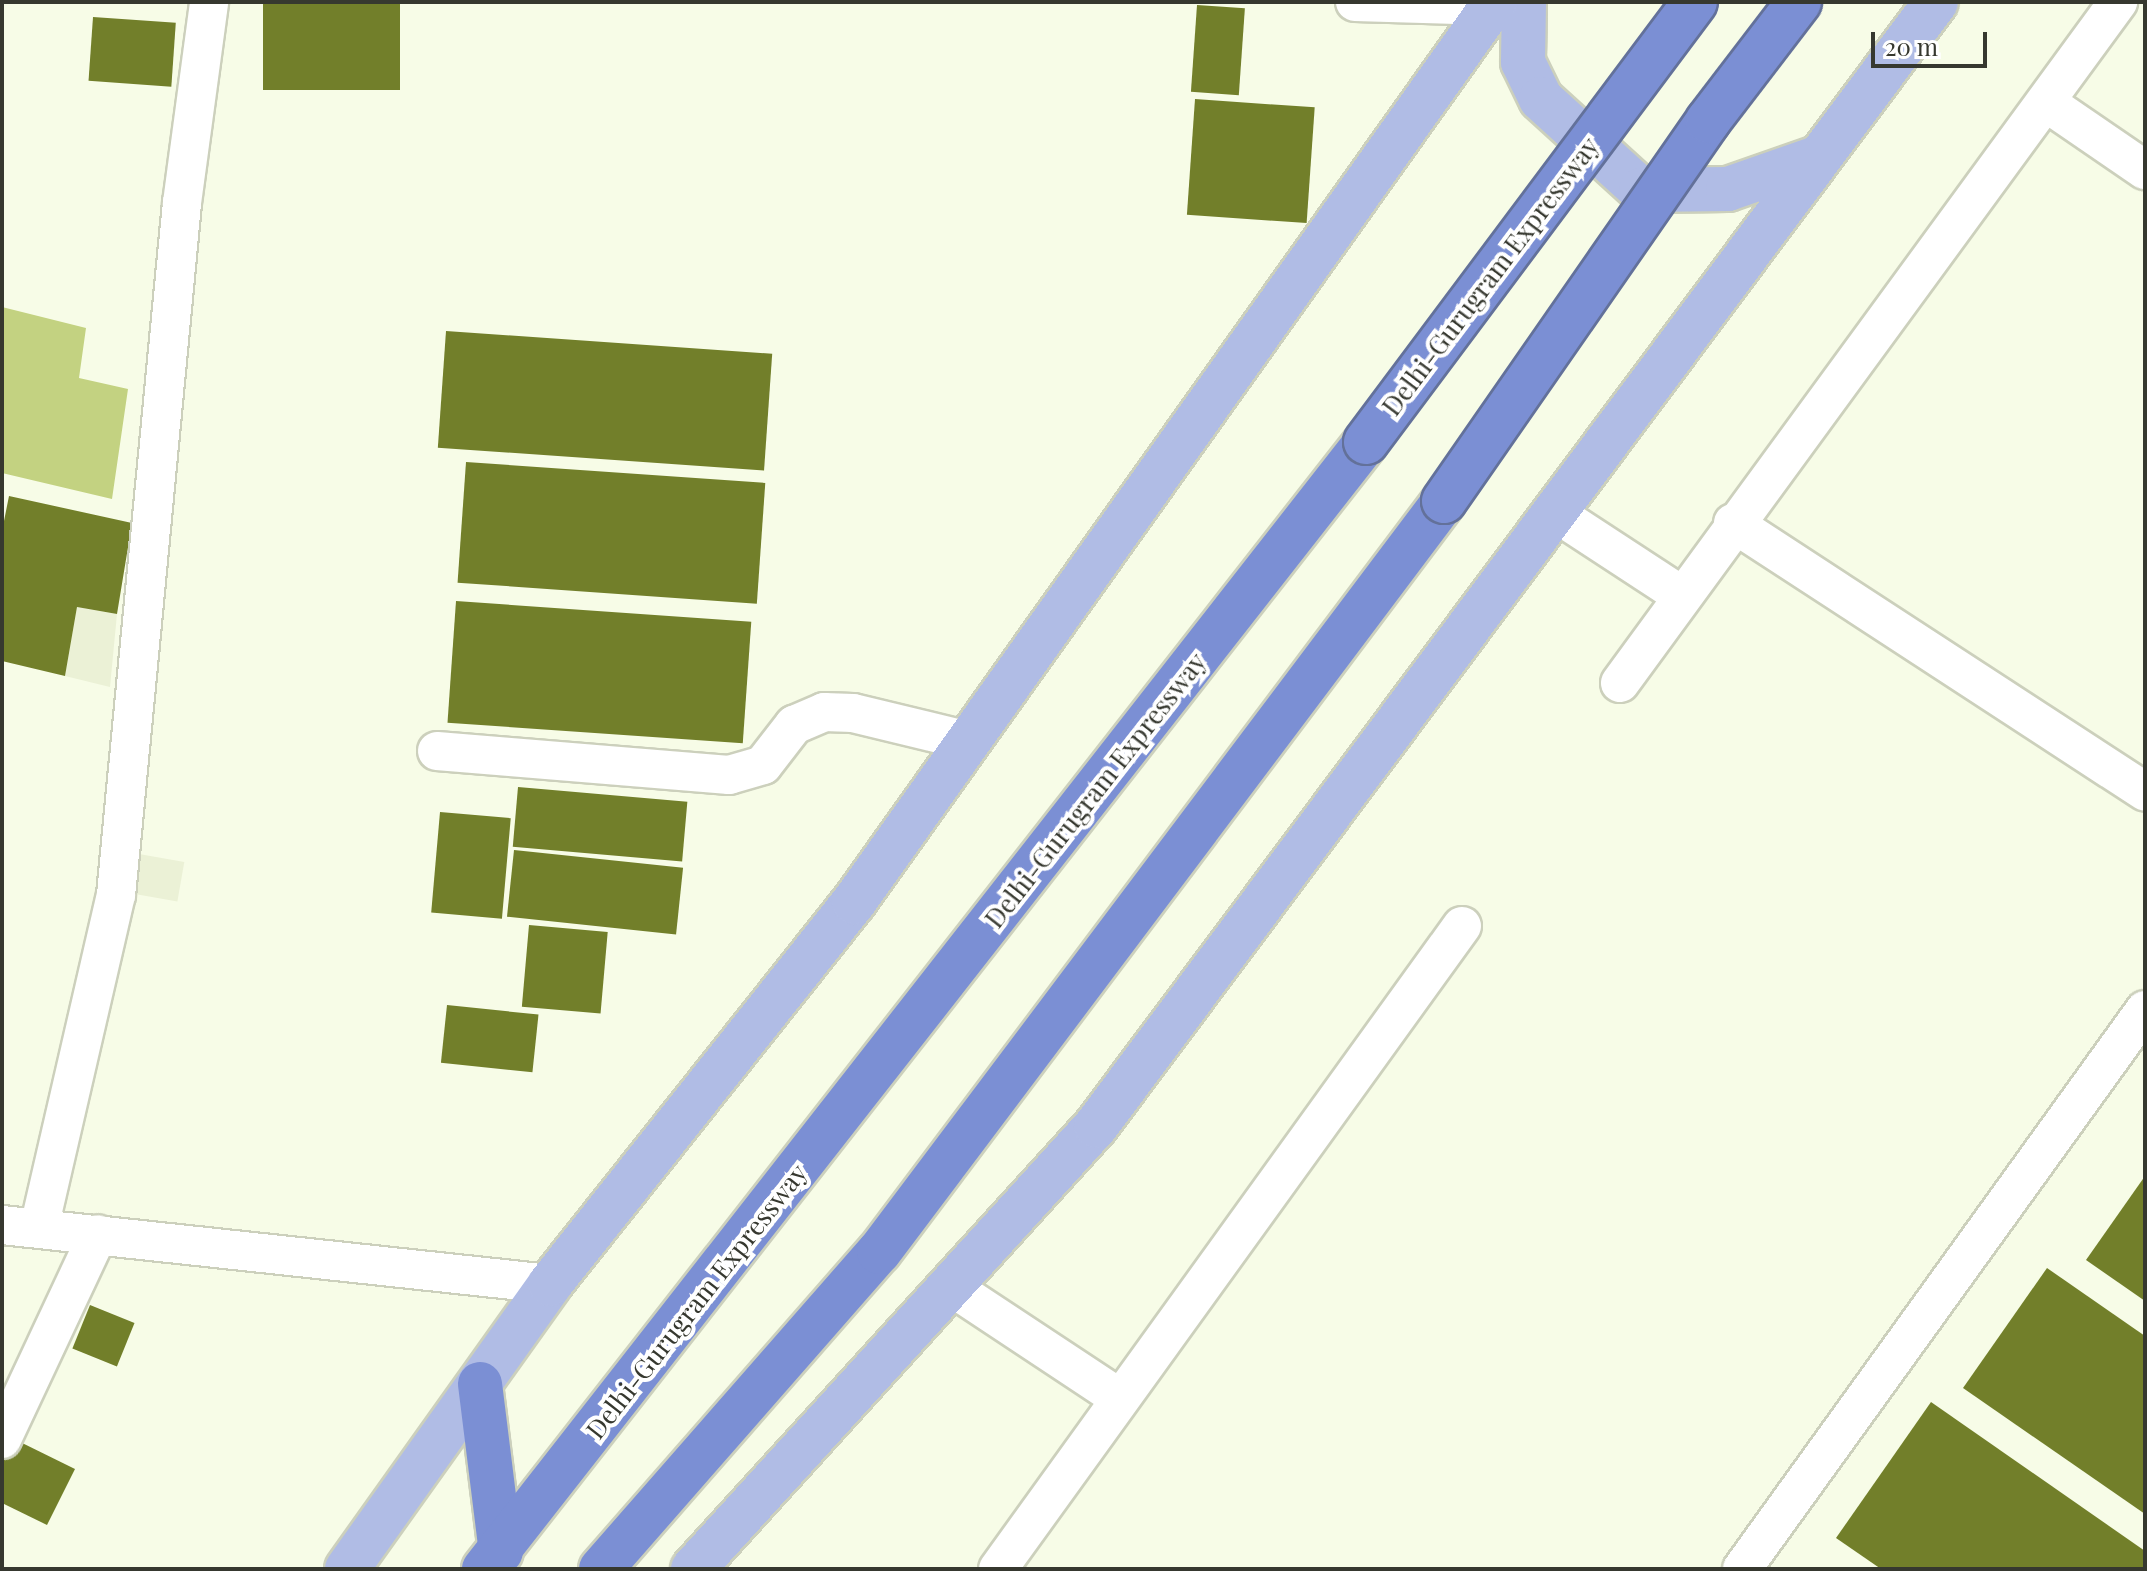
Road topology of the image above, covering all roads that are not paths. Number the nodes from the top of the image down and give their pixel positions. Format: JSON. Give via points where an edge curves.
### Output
{"nodes":[{"id":1,"x":209,"y":2,"type":"edge"},
{"id":2,"x":1355,"y":2,"type":"edge"},
{"id":3,"x":1695,"y":2,"type":"edge"},
{"id":4,"x":1799,"y":2,"type":"edge"},
{"id":5,"x":1936,"y":2,"type":"edge"},
{"id":6,"x":2118,"y":2,"type":"edge"},
{"id":7,"x":1503,"y":3,"type":"edge"},
{"id":8,"x":2047,"y":103,"type":"junction"},
{"id":9,"x":1817,"y":158,"type":"junction"},
{"id":10,"x":2145,"y":170,"type":"edge"},
{"id":11,"x":1554,"y":512,"type":"junction"},
{"id":12,"x":1733,"y":523,"type":"junction"},
{"id":13,"x":1681,"y":595,"type":"junction"},
{"id":14,"x":1620,"y":683,"type":"dead end"},
{"id":15,"x":969,"y":741,"type":"junction"},
{"id":16,"x":437,"y":751,"type":"dead end"},
{"id":17,"x":2145,"y":792,"type":"edge"},
{"id":18,"x":1462,"y":926,"type":"dead end"},
{"id":19,"x":2145,"y":1010,"type":"edge"},
{"id":20,"x":20,"y":1227,"type":"edge"},
{"id":21,"x":98,"y":1234,"type":"junction"},
{"id":22,"x":550,"y":1284,"type":"junction"},
{"id":23,"x":950,"y":1286,"type":"junction"},
{"id":24,"x":480,"y":1384,"type":"junction"},
{"id":25,"x":1118,"y":1397,"type":"junction"},
{"id":26,"x":2,"y":1439,"type":"edge"},
{"id":27,"x":493,"y":1560,"type":"edge"},
{"id":28,"x":347,"y":1569,"type":"edge"},
{"id":29,"x":601,"y":1569,"type":"edge"},
{"id":30,"x":693,"y":1569,"type":"edge"},
{"id":31,"x":998,"y":1569,"type":"edge"},
{"id":32,"x":1742,"y":1569,"type":"edge"}],
"edges":[{"from":1,"to":20,"type":"street","via":[[182,203],[116,895]]},
{"from":2,"to":7,"type":"street"},
{"from":3,"to":27,"type":"highway","name":"Delhi-Gurugram Expressway","bridge":true,"via":[[1366,442]]},
{"from":4,"to":29,"type":"highway","bridge":true,"via":[[1708,121],[1444,501],[879,1252]]},
{"from":5,"to":9,"type":"main road"},
{"from":6,"to":8,"type":"street"},
{"from":7,"to":9,"type":"main road","via":[[1541,99],[1641,190],[1728,189]]},
{"from":7,"to":15,"type":"main road"},
{"from":8,"to":10,"type":"street"},
{"from":8,"to":12,"type":"street"},
{"from":9,"to":11,"type":"main road"},
{"from":11,"to":13,"type":"street"},
{"from":11,"to":23,"type":"main road","via":[[1096,1126]]},
{"from":12,"to":13,"type":"street"},
{"from":12,"to":17,"type":"street"},
{"from":13,"to":14,"type":"street"},
{"from":15,"to":16,"type":"street","via":[[853,713],[824,712],[794,725],[763,765],[729,775]]},
{"from":15,"to":22,"type":"main road","via":[[854,902]]},
{"from":18,"to":25,"type":"street"},
{"from":19,"to":32,"type":"street"},
{"from":20,"to":21,"type":"street"},
{"from":21,"to":22,"type":"street"},
{"from":21,"to":26,"type":"street"},
{"from":22,"to":24,"type":"main road"},
{"from":23,"to":25,"type":"street"},
{"from":23,"to":30,"type":"main road"},
{"from":24,"to":27,"type":"highway"},
{"from":24,"to":28,"type":"main road"},
{"from":25,"to":31,"type":"street"}]}
